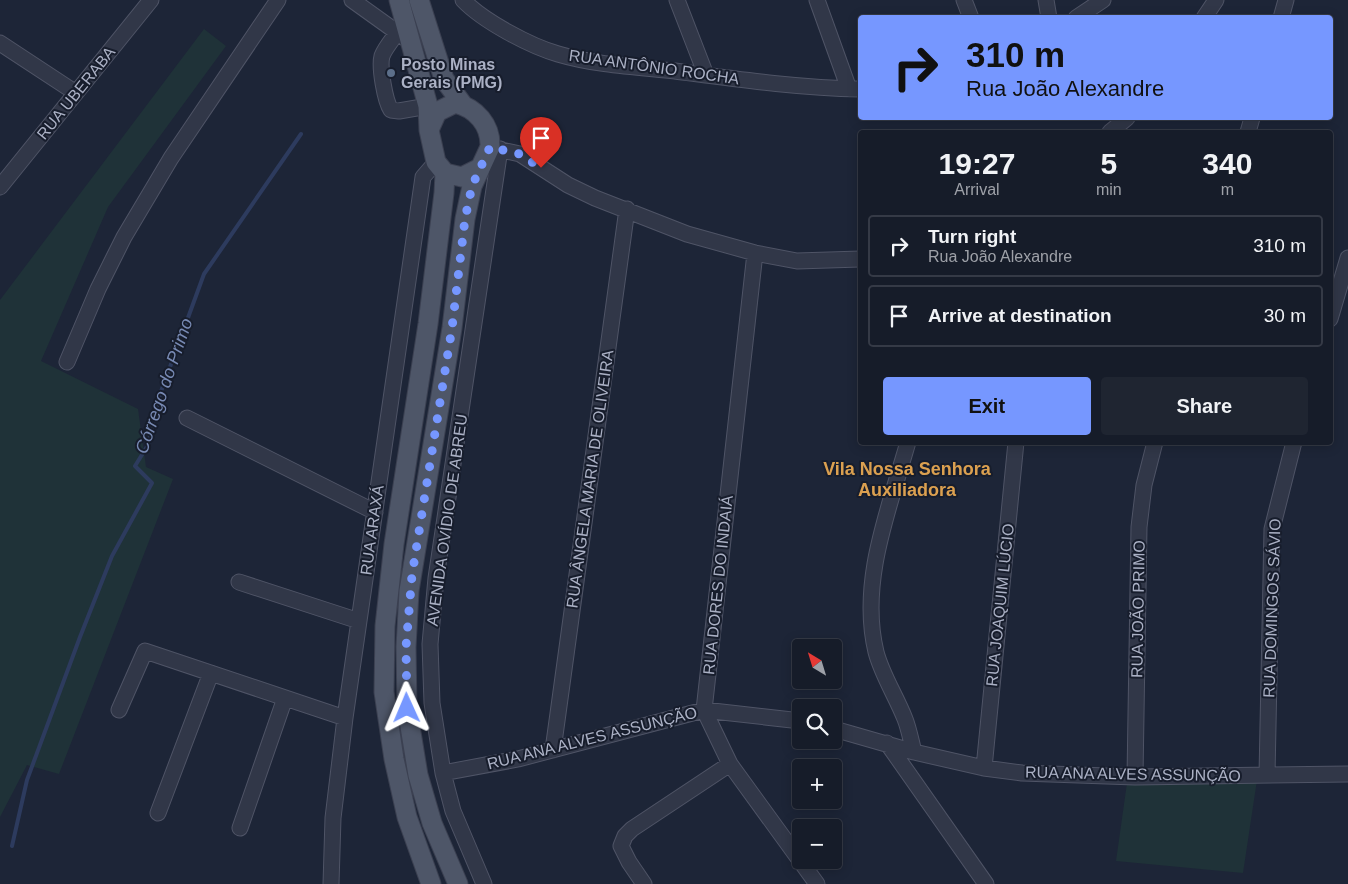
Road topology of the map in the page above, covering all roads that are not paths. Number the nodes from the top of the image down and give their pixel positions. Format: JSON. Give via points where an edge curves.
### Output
{"nodes":[{"id":1,"x":151,"y":0,"type":"edge"},
{"id":2,"x":278,"y":0,"type":"edge"},
{"id":3,"x":352,"y":0,"type":"edge"},
{"id":4,"x":399,"y":0,"type":"edge"},
{"id":5,"x":419,"y":0,"type":"edge"},
{"id":6,"x":463,"y":0,"type":"edge"},
{"id":7,"x":677,"y":0,"type":"edge"},
{"id":8,"x":817,"y":0,"type":"edge"},
{"id":9,"x":964,"y":0,"type":"edge"},
{"id":10,"x":1046,"y":0,"type":"edge"},
{"id":11,"x":1103,"y":0,"type":"edge"},
{"id":12,"x":1216,"y":0,"type":"edge"},
{"id":13,"x":1286,"y":0,"type":"edge"},
{"id":14,"x":970,"y":15,"type":"edge"},
{"id":15,"x":1048,"y":15,"type":"edge"},
{"id":16,"x":1080,"y":15,"type":"edge"},
{"id":17,"x":1206,"y":15,"type":"edge"},
{"id":18,"x":1282,"y":15,"type":"edge"},
{"id":19,"x":397,"y":32,"type":"junction"},
{"id":20,"x":0,"y":43,"type":"edge"},
{"id":21,"x":412,"y":44,"type":"junction"},
{"id":22,"x":706,"y":76,"type":"junction"},
{"id":23,"x":855,"y":89,"type":"edge"},
{"id":24,"x":76,"y":93,"type":"junction"},
{"id":25,"x":463,"y":105,"type":"junction"},
{"id":26,"x":428,"y":106,"type":"junction"},
{"id":27,"x":1125,"y":120,"type":"edge"},
{"id":28,"x":429,"y":130,"type":"junction"},
{"id":29,"x":1112,"y":130,"type":"edge"},
{"id":30,"x":495,"y":148,"type":"junction"},
{"id":31,"x":440,"y":168,"type":"junction"},
{"id":32,"x":480,"y":168,"type":"junction"},
{"id":33,"x":0,"y":187,"type":"edge"},
{"id":34,"x":627,"y":209,"type":"junction"},
{"id":35,"x":755,"y":253,"type":"junction"},
{"id":36,"x":1348,"y":258,"type":"edge"},
{"id":37,"x":858,"y":259,"type":"edge"},
{"id":38,"x":1338,"y":293,"type":"edge"},
{"id":39,"x":1333,"y":309,"type":"edge"},
{"id":40,"x":67,"y":362,"type":"dead end"},
{"id":41,"x":187,"y":418,"type":"dead end"},
{"id":42,"x":907,"y":445,"type":"edge"},
{"id":43,"x":1016,"y":445,"type":"edge"},
{"id":44,"x":1154,"y":445,"type":"edge"},
{"id":45,"x":1293,"y":445,"type":"edge"},
{"id":46,"x":375,"y":512,"type":"junction"},
{"id":47,"x":239,"y":582,"type":"dead end"},
{"id":48,"x":359,"y":621,"type":"junction"},
{"id":49,"x":211,"y":673,"type":"junction"},
{"id":50,"x":285,"y":698,"type":"junction"},
{"id":51,"x":119,"y":710,"type":"dead end"},
{"id":52,"x":704,"y":710,"type":"junction"},
{"id":53,"x":345,"y":718,"type":"junction"},
{"id":54,"x":792,"y":720,"type":"edge"},
{"id":55,"x":842,"y":732,"type":"edge"},
{"id":56,"x":887,"y":743,"type":"junction"},
{"id":57,"x":553,"y":750,"type":"junction"},
{"id":58,"x":914,"y":752,"type":"junction"},
{"id":59,"x":730,"y":764,"type":"junction"},
{"id":60,"x":984,"y":768,"type":"junction"},
{"id":61,"x":443,"y":773,"type":"junction"},
{"id":62,"x":1348,"y":774,"type":"edge"},
{"id":63,"x":1268,"y":775,"type":"junction"},
{"id":64,"x":1135,"y":777,"type":"junction"},
{"id":65,"x":158,"y":813,"type":"dead end"},
{"id":66,"x":240,"y":828,"type":"dead end"},
{"id":67,"x":331,"y":884,"type":"edge"},
{"id":68,"x":431,"y":884,"type":"edge"},
{"id":69,"x":458,"y":884,"type":"edge"},
{"id":70,"x":484,"y":884,"type":"edge"},
{"id":71,"x":644,"y":884,"type":"edge"},
{"id":72,"x":817,"y":884,"type":"edge"},
{"id":73,"x":986,"y":884,"type":"edge"}],
"edges":[{"from":1,"to":24,"type":"street","name":"RUA UBERABA"},
{"from":2,"to":40,"type":"street","via":[[166,166],[124,237]]},
{"from":3,"to":19,"type":"street"},
{"from":4,"to":21,"type":"main road"},
{"from":5,"to":25,"type":"main road","via":[[444,79]]},
{"from":6,"to":22,"type":"street","name":"RUA ANTÔNIO ROCHA","via":[[496,25],[558,54]]},
{"from":7,"to":22,"type":"street"},
{"from":8,"to":23,"type":"street"},
{"from":9,"to":14,"type":"street"},
{"from":10,"to":15,"type":"street"},
{"from":11,"to":16,"type":"street"},
{"from":12,"to":17,"type":"street"},
{"from":13,"to":18,"type":"street"},
{"from":19,"to":21,"type":"street"},
{"from":19,"to":26,"type":"street","via":[[381,63],[387,104],[391,110],[399,112]]},
{"from":20,"to":24,"type":"street"},
{"from":21,"to":26,"type":"main road"},
{"from":22,"to":23,"type":"street","name":"RUA ANTÔNIO ROCHA"},
{"from":24,"to":33,"type":"street","name":"RUA UBERABA"},
{"from":25,"to":28,"type":"main road","via":[[455,103],[437,112]]},
{"from":25,"to":30,"type":"main road","via":[[484,123]]},
{"from":26,"to":28,"type":"main road"},
{"from":27,"to":29,"type":"street"},
{"from":28,"to":31,"type":"main road"},
{"from":30,"to":32,"type":"main road"},
{"from":30,"to":34,"type":"street","via":[[520,154],[568,185]]},
{"from":30,"to":61,"type":"street","name":"AVENIDA OVÍDIO DE ABREU","via":[[430,644],[432,703]]},
{"from":31,"to":32,"type":"main road","via":[[462,177]]},
{"from":31,"to":46,"type":"street","name":"RUA ARAXÁ","via":[[423,177]]},
{"from":31,"to":68,"type":"main road","via":[[444,194],[428,324],[394,544],[385,626],[384,683],[394,759],[407,817]]},
{"from":32,"to":69,"type":"main road","name":"AVENIDA OVÍDIO DE ABREU","via":[[472,186],[465,219],[452,328],[409,591],[406,647],[407,708],[418,775],[432,823]]},
{"from":34,"to":35,"type":"street","via":[[687,234]]},
{"from":34,"to":57,"type":"street","name":"RUA ÂNGELA MARIA DE OLIVEIRA"},
{"from":35,"to":37,"type":"street","via":[[797,261]]},
{"from":35,"to":52,"type":"street","name":"RUA DORES DO INDAIÁ"},
{"from":36,"to":38,"type":"street"},
{"from":38,"to":39,"type":"street"},
{"from":41,"to":46,"type":"street"},
{"from":42,"to":58,"type":"street","via":[[882,531],[874,573],[872,619],[876,652],[906,720]]},
{"from":43,"to":60,"type":"street","name":"RUA JOAQUIM LÚCIO"},
{"from":44,"to":64,"type":"street","name":"RUA JOÃO PRIMO","via":[[1144,485],[1139,527]]},
{"from":45,"to":63,"type":"street","name":"RUA DOMINGOS SÁVIO","via":[[1272,528]]},
{"from":46,"to":48,"type":"street","name":"RUA ARAXÁ"},
{"from":47,"to":48,"type":"street"},
{"from":48,"to":53,"type":"street","name":"RUA ARAXÁ"},
{"from":49,"to":50,"type":"street"},
{"from":49,"to":51,"type":"street","via":[[145,651]]},
{"from":49,"to":65,"type":"street"},
{"from":50,"to":53,"type":"street"},
{"from":50,"to":66,"type":"street"},
{"from":52,"to":54,"type":"street","name":"RUA ANA ALVES ASSUNÇÃO"},
{"from":52,"to":57,"type":"street","name":"RUA ANA ALVES ASSUNÇÃO"},
{"from":52,"to":59,"type":"street"},
{"from":53,"to":67,"type":"street","name":"RUA ARAXÁ","via":[[333,818]]},
{"from":55,"to":56,"type":"street","name":"RUA ANA ALVES ASSUNÇÃO"},
{"from":56,"to":58,"type":"street","name":"RUA ANA ALVES ASSUNÇÃO"},
{"from":56,"to":73,"type":"street"},
{"from":57,"to":61,"type":"street","name":"RUA ANA ALVES ASSUNÇÃO"},
{"from":58,"to":60,"type":"street","name":"RUA ANA ALVES ASSUNÇÃO"},
{"from":59,"to":71,"type":"street","via":[[625,836],[621,846],[624,854]]},
{"from":59,"to":72,"type":"street"},
{"from":60,"to":64,"type":"street","name":"RUA ANA ALVES ASSUNÇÃO","via":[[1022,773]]},
{"from":61,"to":70,"type":"street","name":"AVENIDA OVÍDIO DE ABREU","via":[[453,811]]},
{"from":62,"to":63,"type":"street","name":"RUA ANA ALVES ASSUNÇÃO"},
{"from":63,"to":64,"type":"street","name":"RUA ANA ALVES ASSUNÇÃO"}]}
